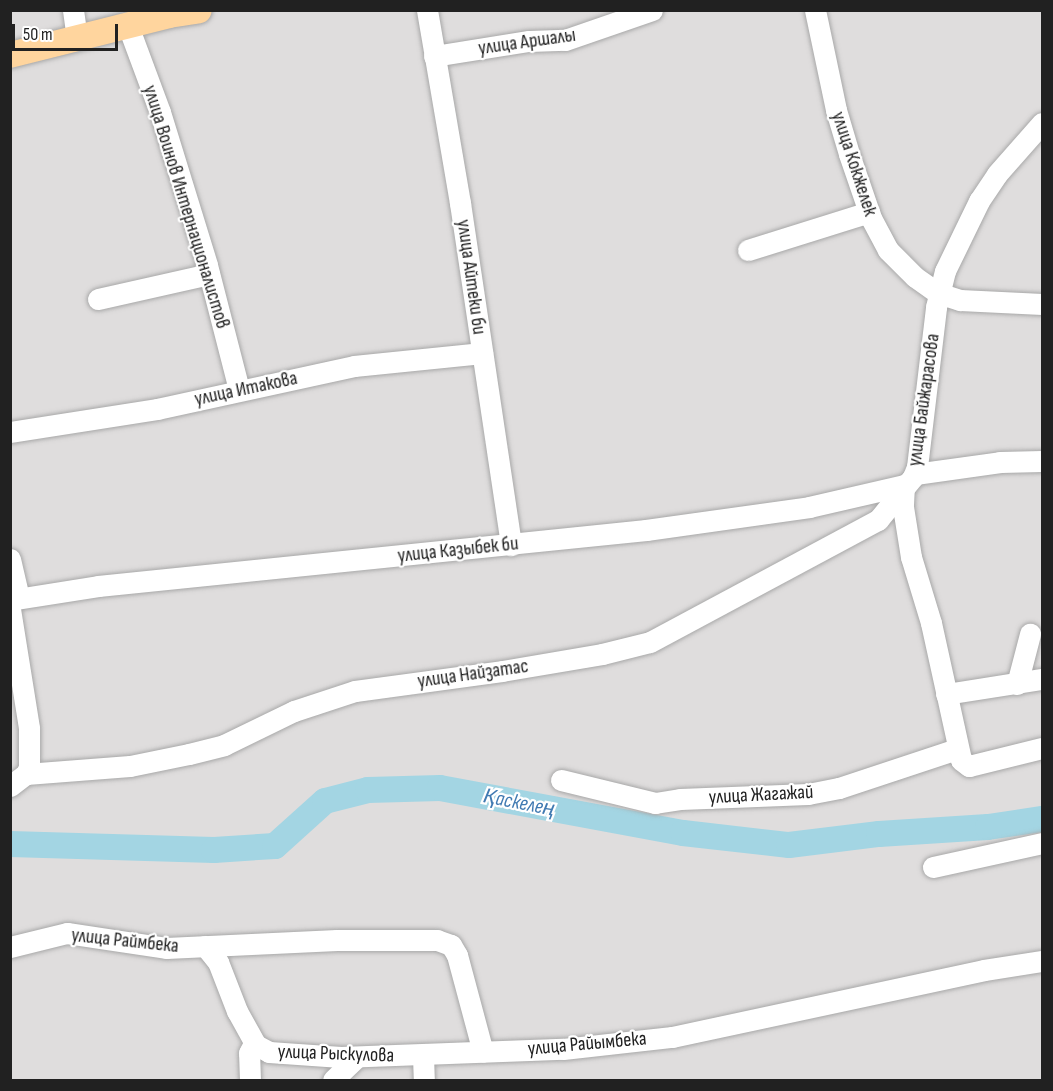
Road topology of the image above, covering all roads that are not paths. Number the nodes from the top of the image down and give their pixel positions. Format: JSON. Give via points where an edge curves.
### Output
{"nodes":[{"id":1,"x":73,"y":10,"type":"edge"},
{"id":2,"x":199,"y":10,"type":"edge"},
{"id":3,"x":427,"y":10,"type":"edge"},
{"id":4,"x":652,"y":10,"type":"edge"},
{"id":5,"x":815,"y":10,"type":"edge"},
{"id":6,"x":170,"y":13,"type":"edge"},
{"id":7,"x":128,"y":26,"type":"junction"},
{"id":8,"x":77,"y":38,"type":"junction"},
{"id":9,"x":10,"y":55,"type":"edge"},
{"id":10,"x":434,"y":56,"type":"junction"},
{"id":11,"x":1042,"y":123,"type":"edge"},
{"id":12,"x":869,"y":212,"type":"junction"},
{"id":13,"x":748,"y":250,"type":"dead end"},
{"id":14,"x":209,"y":274,"type":"junction"},
{"id":15,"x":939,"y":293,"type":"junction"},
{"id":16,"x":98,"y":300,"type":"dead end"},
{"id":17,"x":1042,"y":304,"type":"edge"},
{"id":18,"x":482,"y":353,"type":"junction"},
{"id":19,"x":240,"y":390,"type":"junction"},
{"id":20,"x":10,"y":432,"type":"edge"},
{"id":21,"x":1042,"y":461,"type":"edge"},
{"id":22,"x":909,"y":479,"type":"junction"},
{"id":23,"x":511,"y":545,"type":"junction"},
{"id":24,"x":10,"y":559,"type":"edge"},
{"id":25,"x":13,"y":602,"type":"edge"},
{"id":26,"x":1030,"y":634,"type":"dead end"},
{"id":27,"x":1042,"y":679,"type":"edge"},
{"id":28,"x":1017,"y":684,"type":"junction"},
{"id":29,"x":946,"y":694,"type":"junction"},
{"id":30,"x":1042,"y":748,"type":"edge"},
{"id":31,"x":963,"y":758,"type":"junction"},
{"id":32,"x":18,"y":780,"type":"edge"},
{"id":33,"x":561,"y":780,"type":"dead end"},
{"id":34,"x":1042,"y":843,"type":"edge"},
{"id":35,"x":933,"y":867,"type":"dead end"},
{"id":36,"x":205,"y":946,"type":"junction"},
{"id":37,"x":10,"y":947,"type":"edge"},
{"id":38,"x":1042,"y":961,"type":"edge"},
{"id":39,"x":254,"y":1043,"type":"junction"},
{"id":40,"x":483,"y":1052,"type":"junction"},
{"id":41,"x":423,"y":1056,"type":"junction"},
{"id":42,"x":357,"y":1057,"type":"junction"},
{"id":43,"x":250,"y":1080,"type":"edge"},
{"id":44,"x":333,"y":1080,"type":"edge"},
{"id":45,"x":424,"y":1080,"type":"edge"}],
"edges":[{"from":1,"to":8,"type":"street"},
{"from":2,"to":6,"type":"main road"},
{"from":3,"to":10,"type":"street","name":"улица Айтеки би"},
{"from":4,"to":10,"type":"street","name":"улица Аршалы","via":[[565,40],[529,41]]},
{"from":5,"to":12,"type":"street","name":"улица Кокжелек","via":[[836,110]]},
{"from":6,"to":7,"type":"main road"},
{"from":7,"to":8,"type":"main road"},
{"from":7,"to":14,"type":"street","name":"улица Воинов Интернационалистов"},
{"from":8,"to":9,"type":"main road"},
{"from":10,"to":18,"type":"street","name":"улица Айтеки би"},
{"from":11,"to":15,"type":"street","name":"улица Байжарасова","via":[[978,201],[945,271]]},
{"from":12,"to":13,"type":"street"},
{"from":12,"to":15,"type":"street","name":"улица Кокжелек","via":[[888,250],[915,277]]},
{"from":14,"to":16,"type":"street"},
{"from":14,"to":19,"type":"street","name":"улица Воинов Интернационалистов"},
{"from":15,"to":17,"type":"street","name":"улица Кокжелек","via":[[960,300]]},
{"from":15,"to":22,"type":"street","name":"улица Байжарасова"},
{"from":18,"to":19,"type":"street","name":"улица Итакова","via":[[354,366]]},
{"from":18,"to":23,"type":"street","name":"улица Айтеки би"},
{"from":19,"to":20,"type":"street","name":"улица Итакова","via":[[157,409]]},
{"from":21,"to":22,"type":"street","name":"улица Казыбек би","via":[[1000,462]]},
{"from":22,"to":23,"type":"street","name":"улица Казыбек би","via":[[809,507]]},
{"from":22,"to":29,"type":"street","name":"улица Байжарасова","via":[[903,507],[911,557],[931,623]]},
{"from":22,"to":32,"type":"street","name":"улица Найзатас","via":[[878,519],[650,642],[502,671],[356,691],[294,711],[224,745],[130,766]]},
{"from":23,"to":25,"type":"street","name":"улица Казыбек би","via":[[98,586]]},
{"from":24,"to":25,"type":"street"},
{"from":25,"to":32,"type":"street","via":[[30,747]]},
{"from":26,"to":28,"type":"street"},
{"from":27,"to":28,"type":"street"},
{"from":28,"to":29,"type":"street"},
{"from":29,"to":31,"type":"street","name":"улица Байжарасова"},
{"from":30,"to":31,"type":"street","name":"улица Жагажай"},
{"from":31,"to":33,"type":"street","name":"улица Жагажай","via":[[808,794],[655,803]]},
{"from":34,"to":35,"type":"street"},
{"from":36,"to":37,"type":"street","name":"улица Раймбека","via":[[166,948],[67,933]]},
{"from":36,"to":39,"type":"street","name":"улица Рыскулова","via":[[218,962]]},
{"from":36,"to":40,"type":"street","via":[[338,940],[437,940],[451,945]]},
{"from":38,"to":40,"type":"street","name":"улица Райымбека","via":[[672,1037]]},
{"from":39,"to":42,"type":"street","name":"улица Рыскулова","via":[[269,1052]]},
{"from":39,"to":43,"type":"street","via":[[249,1053]]},
{"from":40,"to":41,"type":"street","name":"улица Рыскулова"},
{"from":41,"to":42,"type":"street","name":"улица Рыскулова"},
{"from":41,"to":45,"type":"street","name":"улица Рыскулова"},
{"from":42,"to":44,"type":"street"}]}
